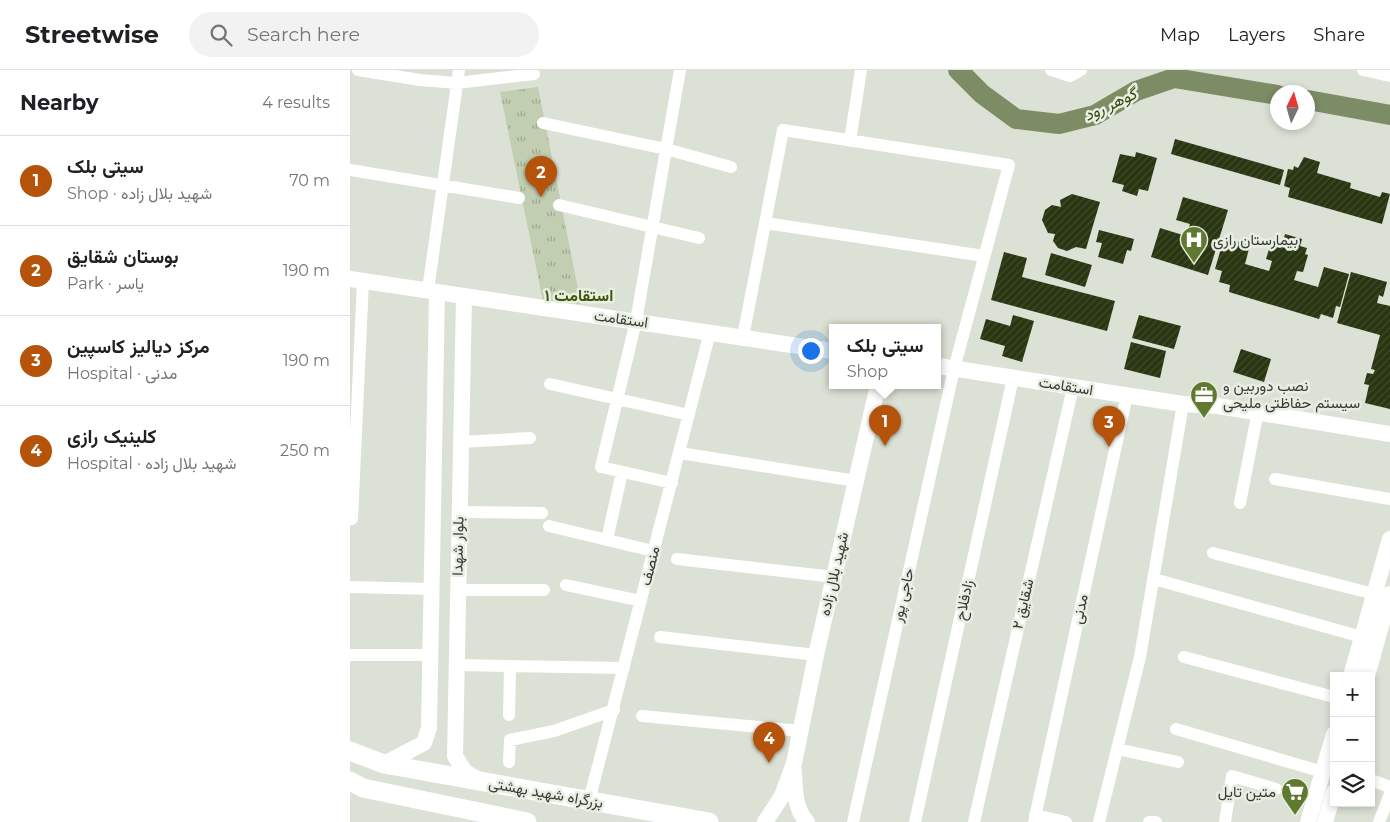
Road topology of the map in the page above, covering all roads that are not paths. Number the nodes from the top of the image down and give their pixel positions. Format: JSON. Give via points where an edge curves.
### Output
{"nodes":[{"id":1,"x":358,"y":70,"type":"edge"},
{"id":2,"x":459,"y":70,"type":"edge"},
{"id":3,"x":680,"y":70,"type":"edge"},
{"id":4,"x":861,"y":70,"type":"edge"},
{"id":5,"x":1050,"y":70,"type":"edge"},
{"id":6,"x":1081,"y":70,"type":"edge"},
{"id":7,"x":1362,"y":70,"type":"edge"},
{"id":8,"x":534,"y":74,"type":"dead end"},
{"id":9,"x":1390,"y":76,"type":"edge"},
{"id":10,"x":457,"y":83,"type":"junction"},
{"id":11,"x":543,"y":123,"type":"dead end"},
{"id":12,"x":850,"y":141,"type":"junction"},
{"id":13,"x":666,"y":149,"type":"junction"},
{"id":14,"x":731,"y":167,"type":"dead end"},
{"id":15,"x":350,"y":170,"type":"edge"},
{"id":16,"x":444,"y":184,"type":"junction"},
{"id":17,"x":519,"y":198,"type":"dead end"},
{"id":18,"x":559,"y":205,"type":"dead end"},
{"id":19,"x":765,"y":223,"type":"junction"},
{"id":20,"x":653,"y":228,"type":"junction"},
{"id":21,"x":699,"y":238,"type":"dead end"},
{"id":22,"x":984,"y":256,"type":"junction"},
{"id":23,"x":356,"y":280,"type":"edge"},
{"id":24,"x":433,"y":291,"type":"junction"},
{"id":25,"x":464,"y":296,"type":"junction"},
{"id":26,"x":636,"y":322,"type":"junction"},
{"id":27,"x":710,"y":332,"type":"junction"},
{"id":28,"x":743,"y":337,"type":"junction"},
{"id":29,"x":829,"y":350,"type":"edge"},
{"id":30,"x":941,"y":367,"type":"edge"},
{"id":31,"x":954,"y":369,"type":"junction"},
{"id":32,"x":1013,"y":378,"type":"junction"},
{"id":33,"x":550,"y":384,"type":"dead end"},
{"id":34,"x":1073,"y":387,"type":"junction"},
{"id":35,"x":877,"y":389,"type":"edge"},
{"id":36,"x":1127,"y":395,"type":"junction"},
{"id":37,"x":618,"y":398,"type":"junction"},
{"id":38,"x":1189,"y":404,"type":"junction"},
{"id":39,"x":689,"y":415,"type":"junction"},
{"id":40,"x":1256,"y":421,"type":"junction"},
{"id":41,"x":353,"y":428,"type":"edge"},
{"id":42,"x":1390,"y":434,"type":"edge"},
{"id":43,"x":530,"y":438,"type":"dead end"},
{"id":44,"x":460,"y":442,"type":"junction"},
{"id":45,"x":1390,"y":443,"type":"edge"},
{"id":46,"x":680,"y":453,"type":"junction"},
{"id":47,"x":622,"y":472,"type":"junction"},
{"id":48,"x":1275,"y":480,"type":"dead end"},
{"id":49,"x":856,"y":481,"type":"junction"},
{"id":50,"x":672,"y":483,"type":"junction"},
{"id":51,"x":1390,"y":499,"type":"edge"},
{"id":52,"x":1240,"y":503,"type":"dead end"},
{"id":53,"x":459,"y":512,"type":"junction"},
{"id":54,"x":542,"y":513,"type":"dead end"},
{"id":55,"x":351,"y":519,"type":"edge"},
{"id":56,"x":549,"y":526,"type":"dead end"},
{"id":57,"x":1390,"y":539,"type":"edge"},
{"id":58,"x":607,"y":540,"type":"junction"},
{"id":59,"x":653,"y":551,"type":"junction"},
{"id":60,"x":1213,"y":553,"type":"dead end"},
{"id":61,"x":677,"y":559,"type":"dead end"},
{"id":62,"x":834,"y":577,"type":"junction"},
{"id":63,"x":1154,"y":579,"type":"junction"},
{"id":64,"x":566,"y":585,"type":"dead end"},
{"id":65,"x":350,"y":586,"type":"edge"},
{"id":66,"x":432,"y":589,"type":"junction"},
{"id":67,"x":457,"y":590,"type":"junction"},
{"id":68,"x":544,"y":590,"type":"dead end"},
{"id":69,"x":1382,"y":594,"type":"edge"},
{"id":70,"x":641,"y":601,"type":"junction"},
{"id":71,"x":660,"y":637,"type":"dead end"},
{"id":72,"x":1362,"y":637,"type":"junction"},
{"id":73,"x":350,"y":655,"type":"edge"},
{"id":74,"x":816,"y":655,"type":"junction"},
{"id":75,"x":431,"y":656,"type":"junction"},
{"id":76,"x":1184,"y":657,"type":"dead end"},
{"id":77,"x":455,"y":665,"type":"junction"},
{"id":78,"x":510,"y":667,"type":"junction"},
{"id":79,"x":624,"y":668,"type":"junction"},
{"id":80,"x":1352,"y":672,"type":"edge"},
{"id":81,"x":1368,"y":672,"type":"edge"},
{"id":82,"x":1330,"y":696,"type":"edge"},
{"id":83,"x":614,"y":710,"type":"junction"},
{"id":84,"x":509,"y":715,"type":"dead end"},
{"id":85,"x":642,"y":716,"type":"dead end"},
{"id":86,"x":1176,"y":729,"type":"dead end"},
{"id":87,"x":800,"y":731,"type":"junction"},
{"id":88,"x":1330,"y":748,"type":"edge"},
{"id":89,"x":1117,"y":749,"type":"junction"},
{"id":90,"x":350,"y":751,"type":"edge"},
{"id":91,"x":509,"y":762,"type":"dead end"},
{"id":92,"x":1178,"y":762,"type":"dead end"},
{"id":93,"x":384,"y":764,"type":"junction"},
{"id":94,"x":794,"y":764,"type":"junction"},
{"id":95,"x":1323,"y":772,"type":"junction"},
{"id":96,"x":1375,"y":781,"type":"edge"},
{"id":97,"x":350,"y":782,"type":"edge"},
{"id":98,"x":483,"y":782,"type":"junction"},
{"id":99,"x":1390,"y":787,"type":"edge"},
{"id":100,"x":1276,"y":789,"type":"dead end"},
{"id":101,"x":1390,"y":794,"type":"edge"},
{"id":102,"x":589,"y":801,"type":"junction"},
{"id":103,"x":1330,"y":805,"type":"edge"},
{"id":104,"x":478,"y":818,"type":"edge"},
{"id":105,"x":1034,"y":819,"type":"edge"},
{"id":106,"x":527,"y":822,"type":"edge"},
{"id":107,"x":709,"y":822,"type":"edge"},
{"id":108,"x":765,"y":822,"type":"edge"},
{"id":109,"x":807,"y":822,"type":"edge"},
{"id":110,"x":853,"y":822,"type":"edge"},
{"id":111,"x":915,"y":822,"type":"edge"},
{"id":112,"x":974,"y":822,"type":"edge"},
{"id":113,"x":1066,"y":822,"type":"edge"},
{"id":114,"x":1099,"y":822,"type":"edge"},
{"id":115,"x":1149,"y":822,"type":"edge"},
{"id":116,"x":1156,"y":822,"type":"edge"},
{"id":117,"x":1225,"y":822,"type":"edge"},
{"id":118,"x":1308,"y":822,"type":"edge"},
{"id":119,"x":1325,"y":822,"type":"edge"},
{"id":120,"x":1379,"y":822,"type":"edge"}],
"edges":[{"from":1,"to":10,"type":"street"},
{"from":2,"to":10,"type":"street"},
{"from":3,"to":13,"type":"street"},
{"from":4,"to":12,"type":"street"},
{"from":5,"to":6,"type":"street","via":[[1070,76]]},
{"from":7,"to":9,"type":"street"},
{"from":8,"to":10,"type":"street"},
{"from":10,"to":16,"type":"street"},
{"from":11,"to":13,"type":"street"},
{"from":12,"to":19,"type":"street","via":[[783,130]]},
{"from":12,"to":22,"type":"street","name":"حاجی پور","via":[[1009,165]]},
{"from":13,"to":14,"type":"street"},
{"from":13,"to":20,"type":"street"},
{"from":15,"to":16,"type":"street"},
{"from":16,"to":17,"type":"street"},
{"from":16,"to":24,"type":"street"},
{"from":18,"to":20,"type":"street"},
{"from":19,"to":22,"type":"street"},
{"from":19,"to":28,"type":"street"},
{"from":20,"to":21,"type":"street"},
{"from":20,"to":26,"type":"street"},
{"from":22,"to":31,"type":"street","name":"حاجی پور"},
{"from":23,"to":24,"type":"main road","name":"استقامت"},
{"from":23,"to":41,"type":"street"},
{"from":24,"to":25,"type":"main road","name":"استقامت"},
{"from":24,"to":66,"type":"main road","name":"بلوار شهدا"},
{"from":25,"to":26,"type":"main road","name":"استقامت"},
{"from":25,"to":44,"type":"main road","name":"بلوار شهدا"},
{"from":26,"to":27,"type":"main road","name":"استقامت"},
{"from":26,"to":37,"type":"street"},
{"from":27,"to":28,"type":"main road","name":"استقامت"},
{"from":27,"to":39,"type":"street","name":"منصف"},
{"from":28,"to":29,"type":"main road","name":"استقامت"},
{"from":30,"to":31,"type":"main road","name":"استقامت"},
{"from":31,"to":32,"type":"main road","name":"استقامت"},
{"from":31,"to":110,"type":"street","name":"حاجی پور"},
{"from":32,"to":34,"type":"main road","name":"استقامت"},
{"from":32,"to":111,"type":"street","name":"زادفلاح"},
{"from":33,"to":37,"type":"street"},
{"from":34,"to":36,"type":"main road","name":"استقامت"},
{"from":34,"to":112,"type":"street","name":"شقایق ۲"},
{"from":35,"to":49,"type":"main road","name":"شهید بلال زاده"},
{"from":36,"to":38,"type":"main road","name":"استقامت"},
{"from":36,"to":105,"type":"street","name":"مدنی"},
{"from":37,"to":39,"type":"street"},
{"from":37,"to":47,"type":"street","via":[[601,467]]},
{"from":38,"to":40,"type":"main road","name":"استقامت","via":[[1217,415]]},
{"from":38,"to":42,"type":"main road","name":"استقامت"},
{"from":38,"to":63,"type":"street"},
{"from":39,"to":46,"type":"street","name":"منصف"},
{"from":40,"to":45,"type":"main road","name":"استقامت"},
{"from":40,"to":52,"type":"street"},
{"from":41,"to":55,"type":"street"},
{"from":43,"to":44,"type":"street"},
{"from":44,"to":53,"type":"main road","name":"بلوار شهدا"},
{"from":46,"to":49,"type":"street"},
{"from":46,"to":50,"type":"street","name":"منصف"},
{"from":47,"to":50,"type":"street"},
{"from":47,"to":58,"type":"street"},
{"from":48,"to":51,"type":"street"},
{"from":49,"to":62,"type":"main road","name":"شهید بلال زاده"},
{"from":50,"to":59,"type":"street","name":"منصف"},
{"from":53,"to":54,"type":"street"},
{"from":53,"to":67,"type":"main road","name":"بلوار شهدا"},
{"from":56,"to":58,"type":"street"},
{"from":57,"to":69,"type":"main road"},
{"from":58,"to":59,"type":"street"},
{"from":59,"to":70,"type":"street","name":"منصف"},
{"from":60,"to":69,"type":"street"},
{"from":61,"to":62,"type":"street"},
{"from":62,"to":74,"type":"main road","name":"شهید بلال زاده"},
{"from":63,"to":72,"type":"street"},
{"from":63,"to":89,"type":"street","via":[[1140,657]]},
{"from":64,"to":70,"type":"street"},
{"from":65,"to":66,"type":"street"},
{"from":66,"to":75,"type":"main road","name":"بلوار شهدا"},
{"from":67,"to":68,"type":"street"},
{"from":67,"to":77,"type":"main road","name":"بلوار شهدا"},
{"from":69,"to":72,"type":"main road"},
{"from":69,"to":81,"type":"main road"},
{"from":70,"to":79,"type":"street","name":"منصف"},
{"from":71,"to":74,"type":"street"},
{"from":72,"to":80,"type":"main road"},
{"from":73,"to":75,"type":"street"},
{"from":74,"to":87,"type":"main road","name":"شهید بلال زاده"},
{"from":75,"to":93,"type":"main road","name":"بلوار شهدا","via":[[428,735],[424,744]]},
{"from":76,"to":82,"type":"street"},
{"from":77,"to":78,"type":"street"},
{"from":77,"to":98,"type":"main road","name":"بلوار شهدا","via":[[455,756],[465,772]]},
{"from":78,"to":79,"type":"street"},
{"from":78,"to":84,"type":"street"},
{"from":79,"to":83,"type":"street","name":"منصف"},
{"from":83,"to":91,"type":"street","via":[[554,731],[510,740]]},
{"from":83,"to":102,"type":"street","name":"منصف"},
{"from":85,"to":87,"type":"street"},
{"from":86,"to":95,"type":"street"},
{"from":87,"to":94,"type":"main road","name":"شهید بلال زاده"},
{"from":88,"to":95,"type":"main road"},
{"from":89,"to":92,"type":"street"},
{"from":89,"to":114,"type":"street"},
{"from":90,"to":93,"type":"highway","name":"بزرگراه شهید بهشتی"},
{"from":93,"to":98,"type":"highway","name":"بزرگراه شهید بهشتی"},
{"from":94,"to":108,"type":"main road","name":"شهید بلال زاده","via":[[782,796]]},
{"from":94,"to":109,"type":"main road","name":"شهید بلال زاده","via":[[796,802]]},
{"from":95,"to":118,"type":"main road"},
{"from":96,"to":99,"type":"street"},
{"from":97,"to":104,"type":"highway"},
{"from":98,"to":102,"type":"highway","name":"بزرگراه شهید بهشتی"},
{"from":100,"to":117,"type":"street","via":[[1232,776]]},
{"from":101,"to":120,"type":"street"},
{"from":102,"to":107,"type":"highway","name":"بزرگراه شهید بهشتی"},
{"from":103,"to":119,"type":"main road"},
{"from":104,"to":106,"type":"highway"},
{"from":105,"to":113,"type":"street"},
{"from":115,"to":116,"type":"street"}]}
